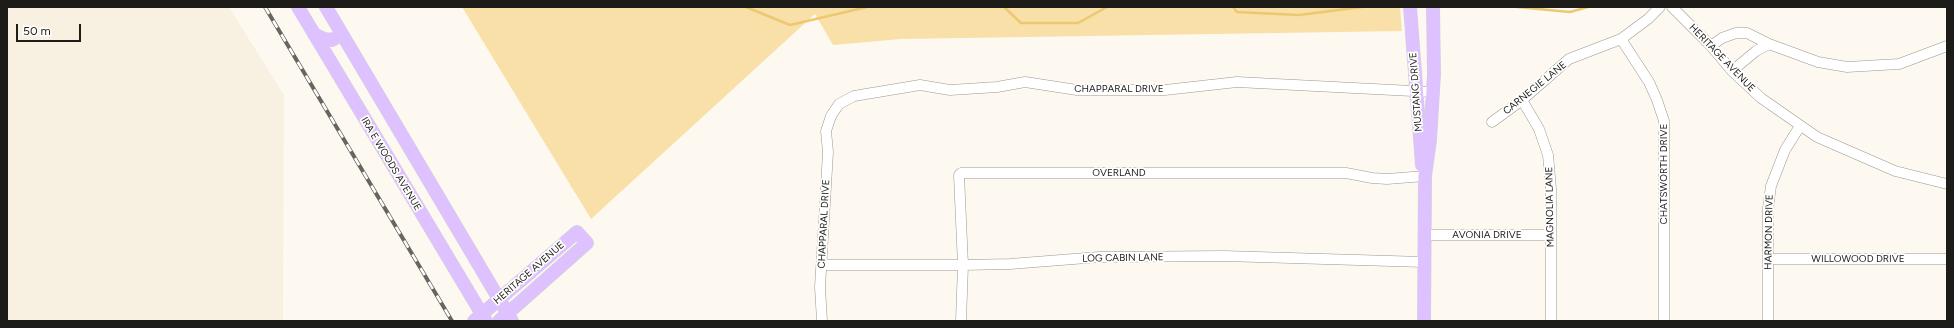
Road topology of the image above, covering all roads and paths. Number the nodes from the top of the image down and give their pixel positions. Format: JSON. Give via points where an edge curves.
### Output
{"nodes":[{"id":1,"x":298,"y":7,"type":"edge"},
{"id":2,"x":326,"y":7,"type":"edge"},
{"id":3,"x":1410,"y":7,"type":"edge"},
{"id":4,"x":1433,"y":7,"type":"edge"},
{"id":5,"x":1660,"y":7,"type":"edge"},
{"id":6,"x":1672,"y":7,"type":"edge"},
{"id":7,"x":314,"y":34,"type":"junction"},
{"id":8,"x":342,"y":34,"type":"junction"},
{"id":9,"x":1621,"y":39,"type":"junction"},
{"id":10,"x":1769,"y":44,"type":"junction"},
{"id":11,"x":1711,"y":46,"type":"junction"},
{"id":12,"x":1947,"y":46,"type":"edge"},
{"id":13,"x":1732,"y":71,"type":"junction"},
{"id":14,"x":1417,"y":92,"type":"junction"},
{"id":15,"x":1432,"y":92,"type":"junction"},
{"id":16,"x":1522,"y":100,"type":"junction"},
{"id":17,"x":1492,"y":122,"type":"dead end"},
{"id":18,"x":1800,"y":126,"type":"junction"},
{"id":19,"x":1425,"y":176,"type":"junction"},
{"id":20,"x":1947,"y":184,"type":"edge"},
{"id":21,"x":1424,"y":235,"type":"junction"},
{"id":22,"x":1550,"y":235,"type":"junction"},
{"id":23,"x":1769,"y":259,"type":"junction"},
{"id":24,"x":1947,"y":259,"type":"edge"},
{"id":25,"x":1424,"y":262,"type":"junction"},
{"id":26,"x":822,"y":265,"type":"junction"},
{"id":27,"x":963,"y":265,"type":"junction"},
{"id":28,"x":499,"y":298,"type":"junction"},
{"id":29,"x":506,"y":318,"type":"edge"},
{"id":30,"x":480,"y":319,"type":"edge"},
{"id":31,"x":822,"y":321,"type":"edge"},
{"id":32,"x":961,"y":321,"type":"edge"},
{"id":33,"x":1424,"y":321,"type":"edge"},
{"id":34,"x":1551,"y":321,"type":"edge"},
{"id":35,"x":1664,"y":321,"type":"edge"},
{"id":36,"x":1768,"y":321,"type":"edge"}],
"edges":[{"from":1,"to":7,"type":"main road","name":"IRA E WOODS AVENUE"},
{"from":2,"to":8,"type":"main road"},
{"from":3,"to":14,"type":"main road","name":"MUSTANG DRIVE"},
{"from":4,"to":15,"type":"main road","name":"MUSTANG DRIVE"},
{"from":5,"to":9,"type":"street","name":"CARNEGIE LANE"},
{"from":6,"to":11,"type":"street","name":"HERITAGE AVENUE"},
{"from":7,"to":8,"type":"main road","via":[[332,40]]},
{"from":7,"to":30,"type":"main road","name":"IRA E WOODS AVENUE"},
{"from":8,"to":28,"type":"main road"},
{"from":9,"to":16,"type":"street","name":"CARNEGIE LANE","via":[[1569,59]]},
{"from":9,"to":35,"type":"street","name":"CHATSWORTH DRIVE","via":[[1649,82],[1664,121]]},
{"from":10,"to":11,"type":"street","via":[[1748,33],[1736,33],[1722,38]]},
{"from":10,"to":12,"type":"street","via":[[1818,62],[1847,67],[1899,64]]},
{"from":10,"to":13,"type":"street","via":[[1756,51]]},
{"from":11,"to":13,"type":"street","name":"HERITAGE AVENUE"},
{"from":13,"to":18,"type":"street","name":"HERITAGE AVENUE","via":[[1761,98]]},
{"from":14,"to":15,"type":"street","name":"CHAPPARAL DRIVE"},
{"from":14,"to":19,"type":"main road","name":"MUSTANG DRIVE","via":[[1420,157]]},
{"from":14,"to":26,"type":"street","name":"CHAPPARAL DRIVE","via":[[1237,82],[1165,90],[1077,90],[1025,82],[997,87],[950,90],[920,85],[854,96],[839,104],[831,116],[826,131],[828,152]]},
{"from":15,"to":19,"type":"main road","name":"MUSTANG DRIVE"},
{"from":16,"to":17,"type":"street","name":"CARNEGIE LANE"},
{"from":16,"to":22,"type":"street","name":"MAGNOLIA LANE","via":[[1539,129],[1548,155],[1551,189]]},
{"from":18,"to":20,"type":"street","name":"HERITAGE AVENUE","via":[[1817,137],[1868,161],[1895,171]]},
{"from":18,"to":23,"type":"street","name":"HARMON DRIVE","via":[[1785,150],[1771,186],[1768,208]]},
{"from":19,"to":21,"type":"main road","name":"MUSTANG DRIVE"},
{"from":19,"to":27,"type":"street","name":"OVERLAND","via":[[1387,179],[1346,173],[961,173],[959,175]]},
{"from":21,"to":22,"type":"street","name":"AVONIA DRIVE"},
{"from":21,"to":25,"type":"main road","name":"MUSTANG DRIVE"},
{"from":22,"to":34,"type":"street","name":"MAGNOLIA LANE"},
{"from":23,"to":24,"type":"street","name":"WILLOWOOD DRIVE"},
{"from":23,"to":36,"type":"street","name":"HARMON DRIVE"},
{"from":25,"to":27,"type":"street","name":"LOG CABIN LANE","via":[[1208,256],[1099,257]]},
{"from":25,"to":33,"type":"main road","name":"MUSTANG DRIVE"},
{"from":26,"to":27,"type":"street","name":"LOG CABIN LANE"},
{"from":26,"to":31,"type":"street","name":"CHAPPARAL DRIVE"},
{"from":27,"to":32,"type":"street","name":"OVERLAND"},
{"from":28,"to":29,"type":"main road"},
{"from":28,"to":29,"type":"main road","name":"HERITAGE AVENUE","via":[[577,232],[588,243]]},
{"from":28,"to":30,"type":"main road","name":"HERITAGE AVENUE"}]}
